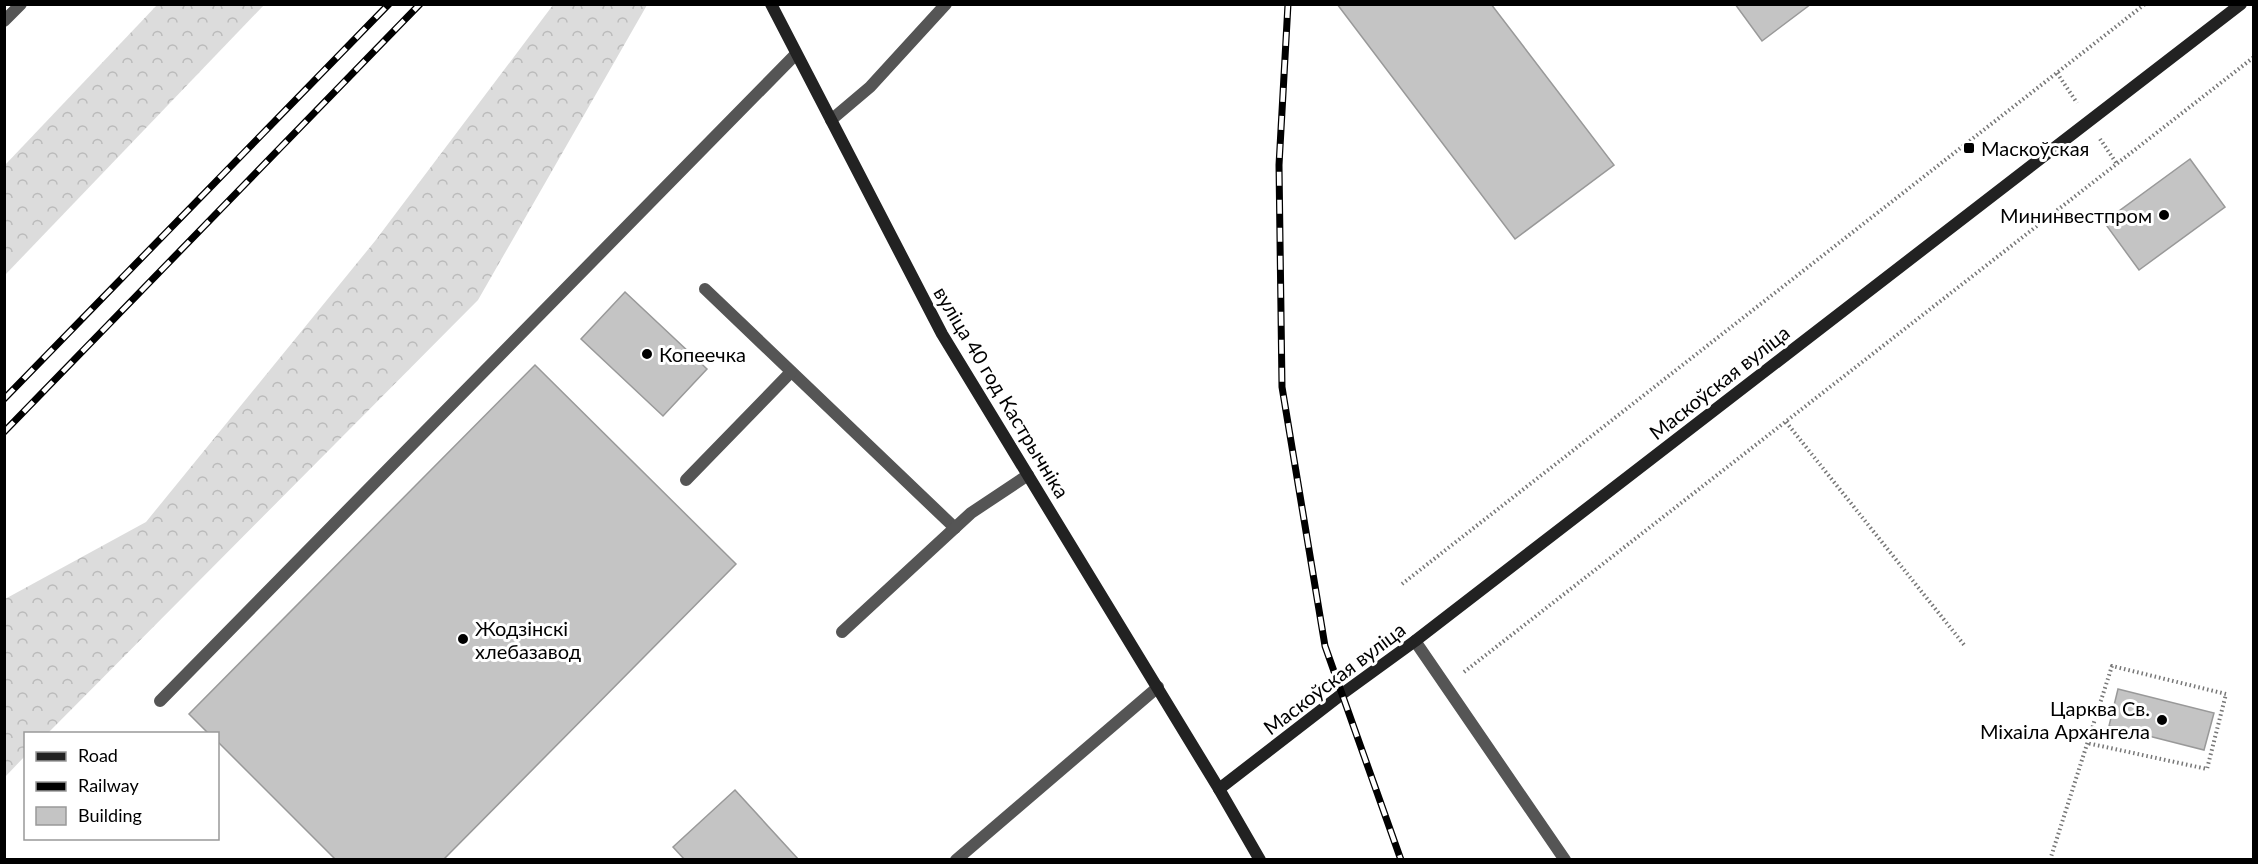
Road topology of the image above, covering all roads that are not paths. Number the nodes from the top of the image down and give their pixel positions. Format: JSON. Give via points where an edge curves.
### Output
{"nodes":[{"id":1,"x":21,"y":4,"type":"edge"},
{"id":2,"x":771,"y":4,"type":"edge"},
{"id":3,"x":946,"y":4,"type":"edge"},
{"id":4,"x":2241,"y":4,"type":"edge"},
{"id":5,"x":4,"y":21,"type":"edge"},
{"id":6,"x":796,"y":54,"type":"junction"},
{"id":7,"x":831,"y":120,"type":"junction"},
{"id":8,"x":705,"y":289,"type":"dead end"},
{"id":9,"x":791,"y":372,"type":"junction"},
{"id":10,"x":1028,"y":475,"type":"junction"},
{"id":11,"x":686,"y":480,"type":"dead end"},
{"id":12,"x":955,"y":528,"type":"junction"},
{"id":13,"x":842,"y":632,"type":"dead end"},
{"id":14,"x":1415,"y":641,"type":"junction"},
{"id":15,"x":1158,"y":687,"type":"junction"},
{"id":16,"x":160,"y":701,"type":"dead end"},
{"id":17,"x":1220,"y":789,"type":"junction"},
{"id":18,"x":956,"y":860,"type":"edge"},
{"id":19,"x":1260,"y":860,"type":"edge"},
{"id":20,"x":1564,"y":860,"type":"edge"}],
"edges":[{"from":1,"to":5,"type":"street"},
{"from":2,"to":6,"type":"main road","name":"вуліца 40 год Кастрычніка"},
{"from":3,"to":7,"type":"street","via":[[870,87]]},
{"from":4,"to":14,"type":"main road","name":"Маскоўская вуліца"},
{"from":6,"to":7,"type":"main road","name":"вуліца 40 год Кастрычніка"},
{"from":6,"to":16,"type":"street"},
{"from":7,"to":10,"type":"main road","name":"вуліца 40 год Кастрычніка","via":[[942,334]]},
{"from":8,"to":9,"type":"street"},
{"from":9,"to":11,"type":"street"},
{"from":9,"to":12,"type":"street"},
{"from":10,"to":12,"type":"street"},
{"from":10,"to":15,"type":"main road","name":"вуліца 40 год Кастрычніка"},
{"from":12,"to":13,"type":"street"},
{"from":14,"to":17,"type":"main road","name":"Маскоўская вуліца"},
{"from":14,"to":20,"type":"street"},
{"from":15,"to":17,"type":"main road","name":"вуліца 40 год Кастрычніка"},
{"from":15,"to":18,"type":"street"},
{"from":17,"to":19,"type":"main road","name":"вуліца 40 год Кастрычніка"}]}
